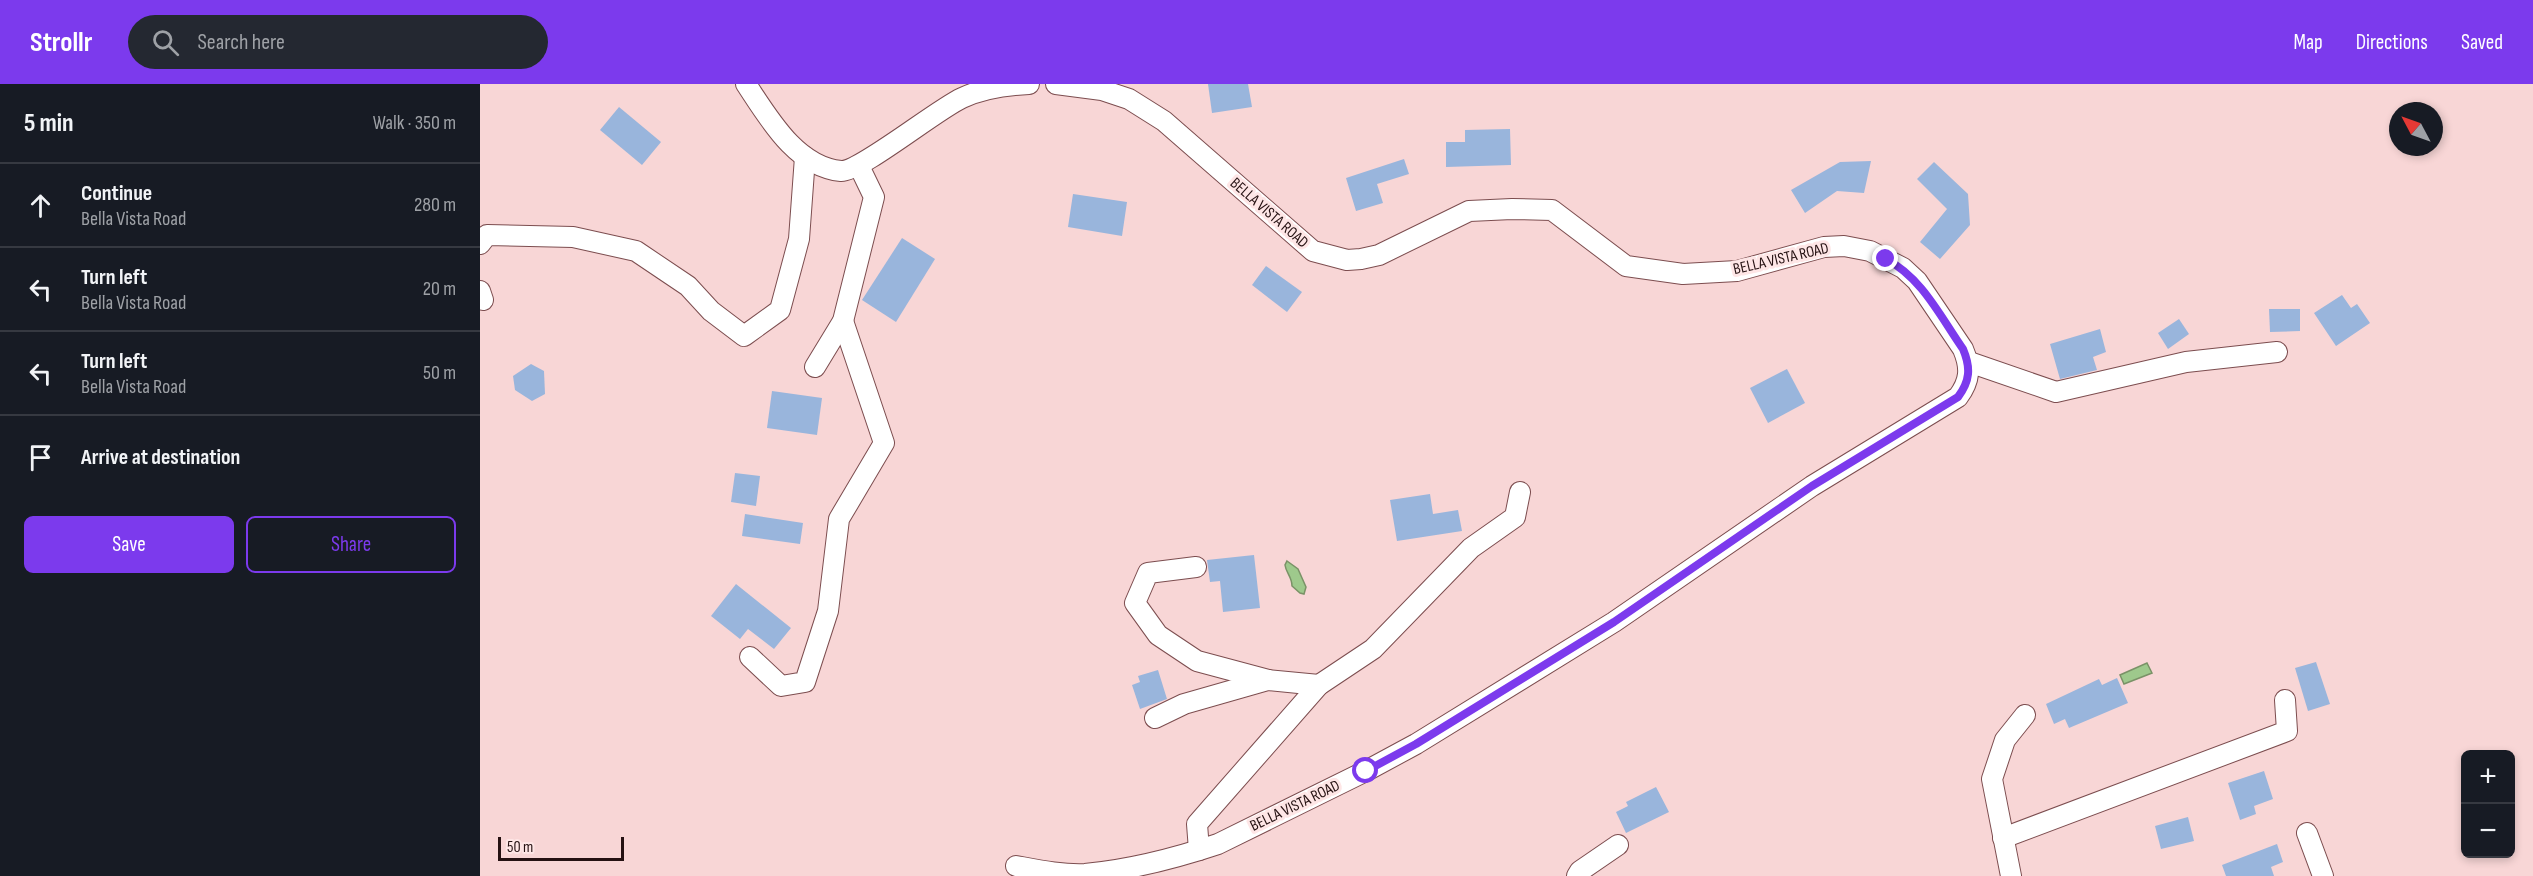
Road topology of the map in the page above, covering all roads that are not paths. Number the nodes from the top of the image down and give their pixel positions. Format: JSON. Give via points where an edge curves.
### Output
{"nodes":[{"id":1,"x":746,"y":84,"type":"edge"},
{"id":2,"x":1029,"y":84,"type":"edge"},
{"id":3,"x":1056,"y":84,"type":"edge"},
{"id":4,"x":805,"y":157,"type":"junction"},
{"id":5,"x":859,"y":166,"type":"junction"},
{"id":6,"x":480,"y":244,"type":"edge"},
{"id":7,"x":843,"y":321,"type":"junction"},
{"id":8,"x":2277,"y":352,"type":"dead end"},
{"id":9,"x":1969,"y":362,"type":"junction"},
{"id":10,"x":815,"y":367,"type":"dead end"},
{"id":11,"x":1520,"y":492,"type":"dead end"},
{"id":12,"x":1196,"y":567,"type":"dead end"},
{"id":13,"x":750,"y":657,"type":"dead end"},
{"id":14,"x":1268,"y":680,"type":"junction"},
{"id":15,"x":1319,"y":685,"type":"junction"},
{"id":16,"x":2285,"y":700,"type":"dead end"},
{"id":17,"x":2025,"y":715,"type":"dead end"},
{"id":18,"x":1155,"y":718,"type":"dead end"},
{"id":19,"x":2307,"y":833,"type":"dead end"},
{"id":20,"x":2003,"y":837,"type":"junction"},
{"id":21,"x":1618,"y":845,"type":"dead end"},
{"id":22,"x":1199,"y":850,"type":"junction"},
{"id":23,"x":1016,"y":866,"type":"dead end"},
{"id":24,"x":1577,"y":876,"type":"edge"},
{"id":25,"x":2011,"y":876,"type":"edge"},
{"id":26,"x":2323,"y":876,"type":"edge"}],
"edges":[{"from":1,"to":4,"type":"street","via":[[773,125]]},
{"from":2,"to":5,"type":"street","via":[[983,90],[962,98]]},
{"from":3,"to":9,"type":"street","name":"BELLA VISTA ROAD","via":[[1102,90],[1130,99],[1164,121],[1313,251],[1328,257],[1360,260],[1379,255],[1469,211],[1512,209],[1552,210],[1626,266],[1683,274],[1737,271],[1824,247],[1870,250],[1903,268],[1917,281]]},
{"from":4,"to":5,"type":"street","via":[[842,171]]},
{"from":4,"to":6,"type":"street","via":[[799,239],[780,310],[744,336],[711,311],[688,286],[636,252],[573,237],[487,235]]},
{"from":5,"to":7,"type":"street","via":[[874,197]]},
{"from":7,"to":10,"type":"street"},
{"from":7,"to":13,"type":"street","via":[[884,443],[838,519],[828,611],[805,682],[781,686]]},
{"from":8,"to":9,"type":"street","via":[[2186,362],[2056,392]]},
{"from":9,"to":22,"type":"street","name":"BELLA VISTA ROAD","via":[[1965,387],[1958,397],[1812,486],[1614,622],[1376,766]]},
{"from":11,"to":15,"type":"street","via":[[1515,517],[1471,548],[1374,649]]},
{"from":12,"to":14,"type":"street","via":[[1148,573],[1135,603],[1158,635],[1197,661]]},
{"from":14,"to":15,"type":"street"},
{"from":14,"to":18,"type":"street","via":[[1184,704]]},
{"from":15,"to":22,"type":"street","via":[[1197,824]]},
{"from":16,"to":20,"type":"street","via":[[2287,731]]},
{"from":17,"to":20,"type":"street","via":[[2005,740],[1992,779]]},
{"from":19,"to":26,"type":"street"},
{"from":20,"to":25,"type":"street"},
{"from":21,"to":24,"type":"street"},
{"from":22,"to":23,"type":"street","name":"BELLA VISTA ROAD","via":[[1165,860],[1086,873]]}]}
